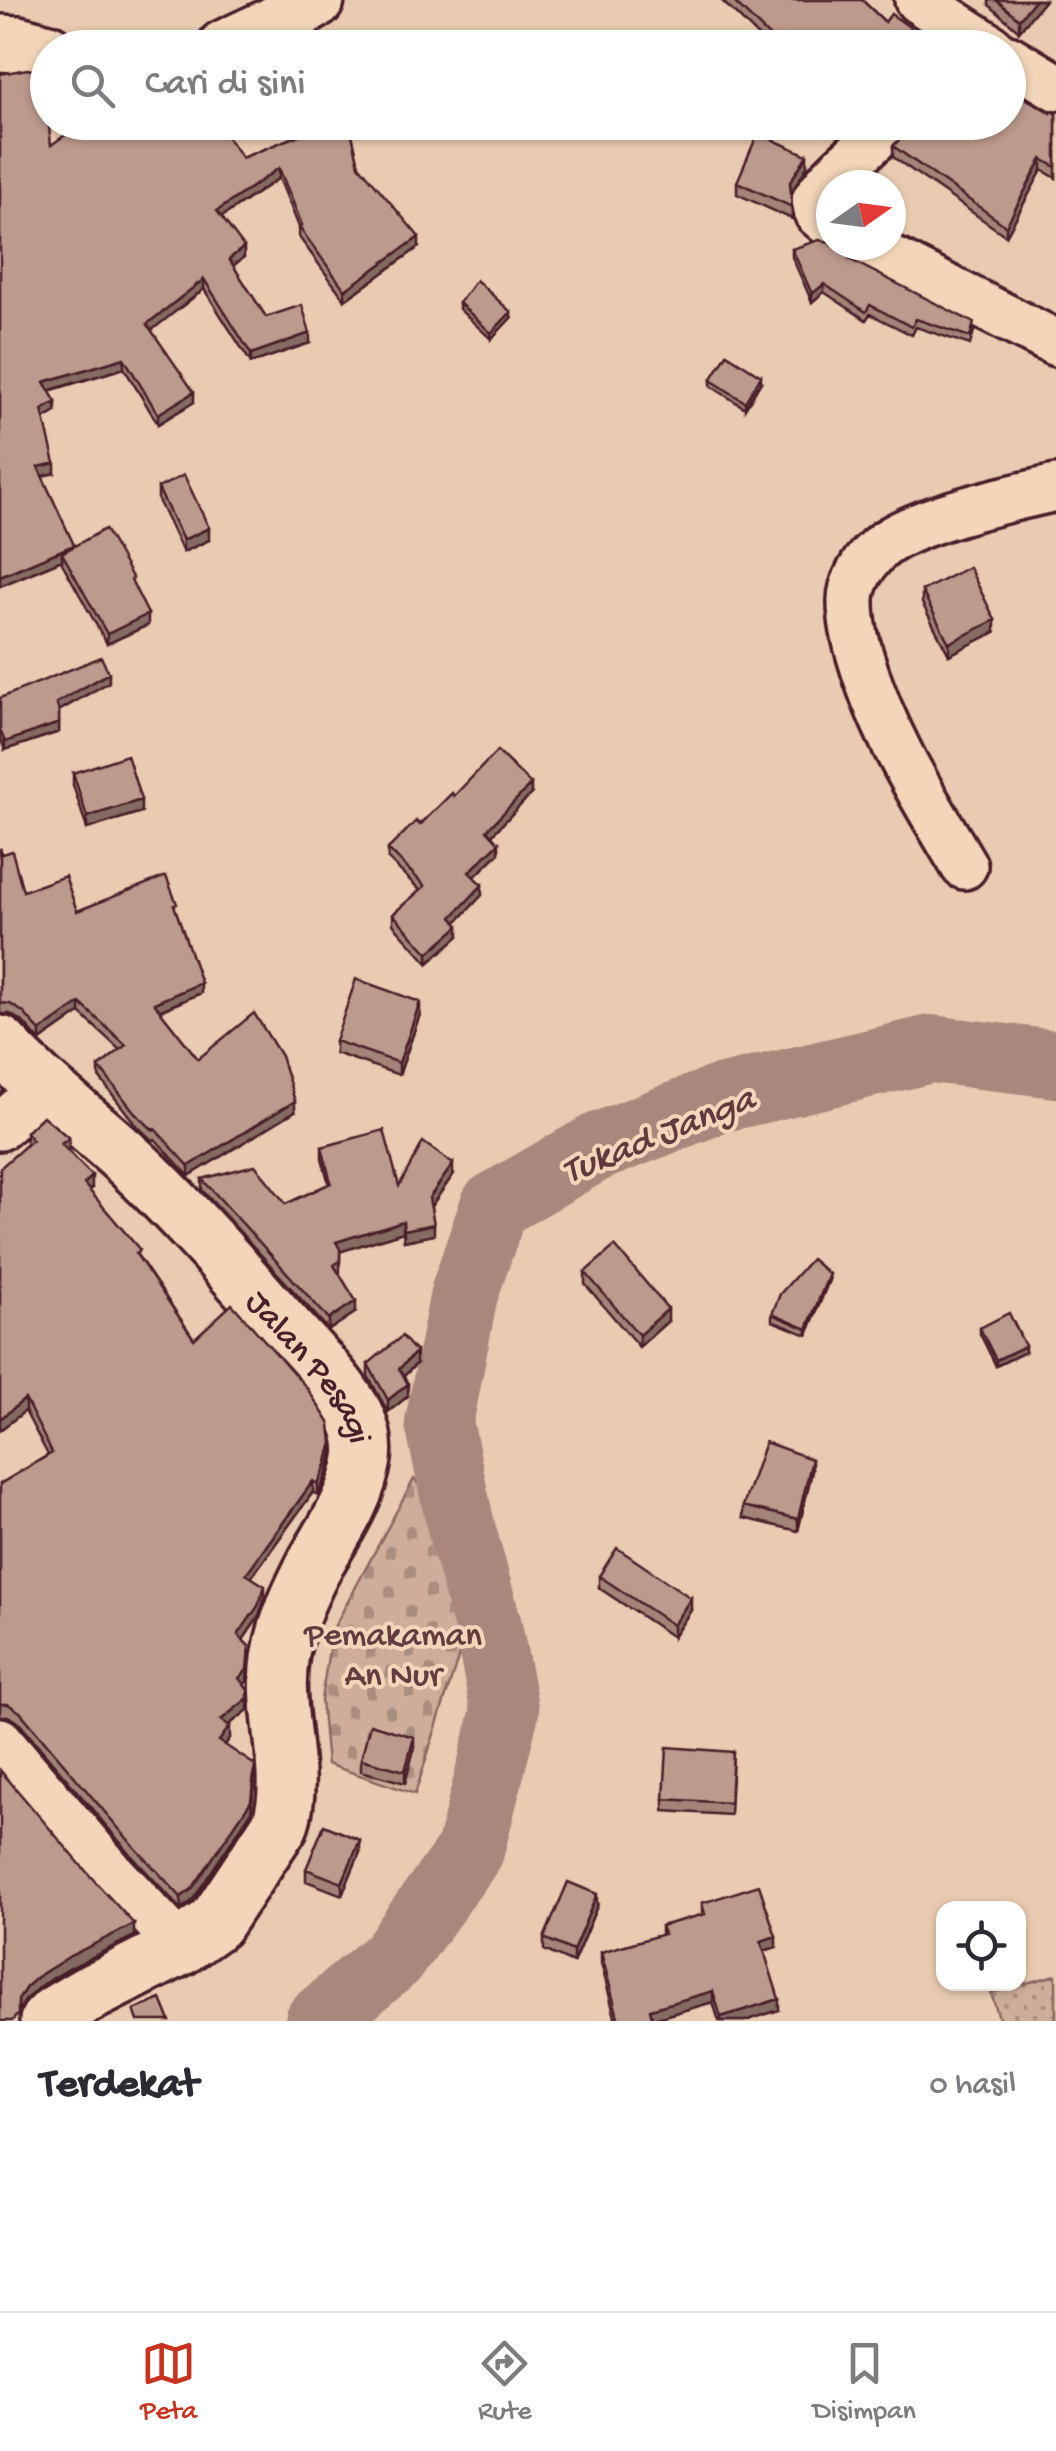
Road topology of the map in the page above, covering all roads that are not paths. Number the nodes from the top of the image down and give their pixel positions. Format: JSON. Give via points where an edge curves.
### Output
{"nodes":[{"id":1,"x":316,"y":0,"type":"edge"},
{"id":2,"x":918,"y":0,"type":"edge"},
{"id":3,"x":263,"y":30,"type":"edge"},
{"id":4,"x":956,"y":30,"type":"edge"},
{"id":5,"x":0,"y":42,"type":"edge"},
{"id":6,"x":30,"y":47,"type":"edge"},
{"id":7,"x":1026,"y":68,"type":"edge"},
{"id":8,"x":1056,"y":86,"type":"edge"},
{"id":9,"x":876,"y":140,"type":"edge"},
{"id":10,"x":840,"y":170,"type":"edge"},
{"id":11,"x":893,"y":260,"type":"edge"},
{"id":12,"x":1056,"y":343,"type":"edge"},
{"id":13,"x":1056,"y":488,"type":"edge"},
{"id":14,"x":964,"y":866,"type":"dead end"},
{"id":15,"x":0,"y":1044,"type":"edge"},
{"id":16,"x":44,"y":1088,"type":"junction"},
{"id":17,"x":0,"y":1127,"type":"edge"},
{"id":18,"x":0,"y":1741,"type":"edge"},
{"id":19,"x":181,"y":1947,"type":"junction"},
{"id":20,"x":48,"y":2021,"type":"edge"}],
"edges":[{"from":1,"to":3,"type":"street"},
{"from":2,"to":4,"type":"street"},
{"from":5,"to":6,"type":"street"},
{"from":7,"to":8,"type":"street"},
{"from":9,"to":10,"type":"street"},
{"from":11,"to":12,"type":"street"},
{"from":13,"to":14,"type":"street","via":[[906,532],[878,548],[850,599],[871,693],[902,762]]},
{"from":15,"to":16,"type":"street","name":"Jalan Pesagi"},
{"from":16,"to":17,"type":"street"},
{"from":16,"to":19,"type":"street","name":"Jalan Pesagi","via":[[131,1163],[206,1241],[339,1392],[363,1436],[352,1499],[291,1612],[281,1651],[276,1686],[287,1787],[280,1825],[215,1923]]},
{"from":18,"to":19,"type":"street"},
{"from":19,"to":20,"type":"street","name":"Jalan Pesagi","via":[[86,1994]]}]}
